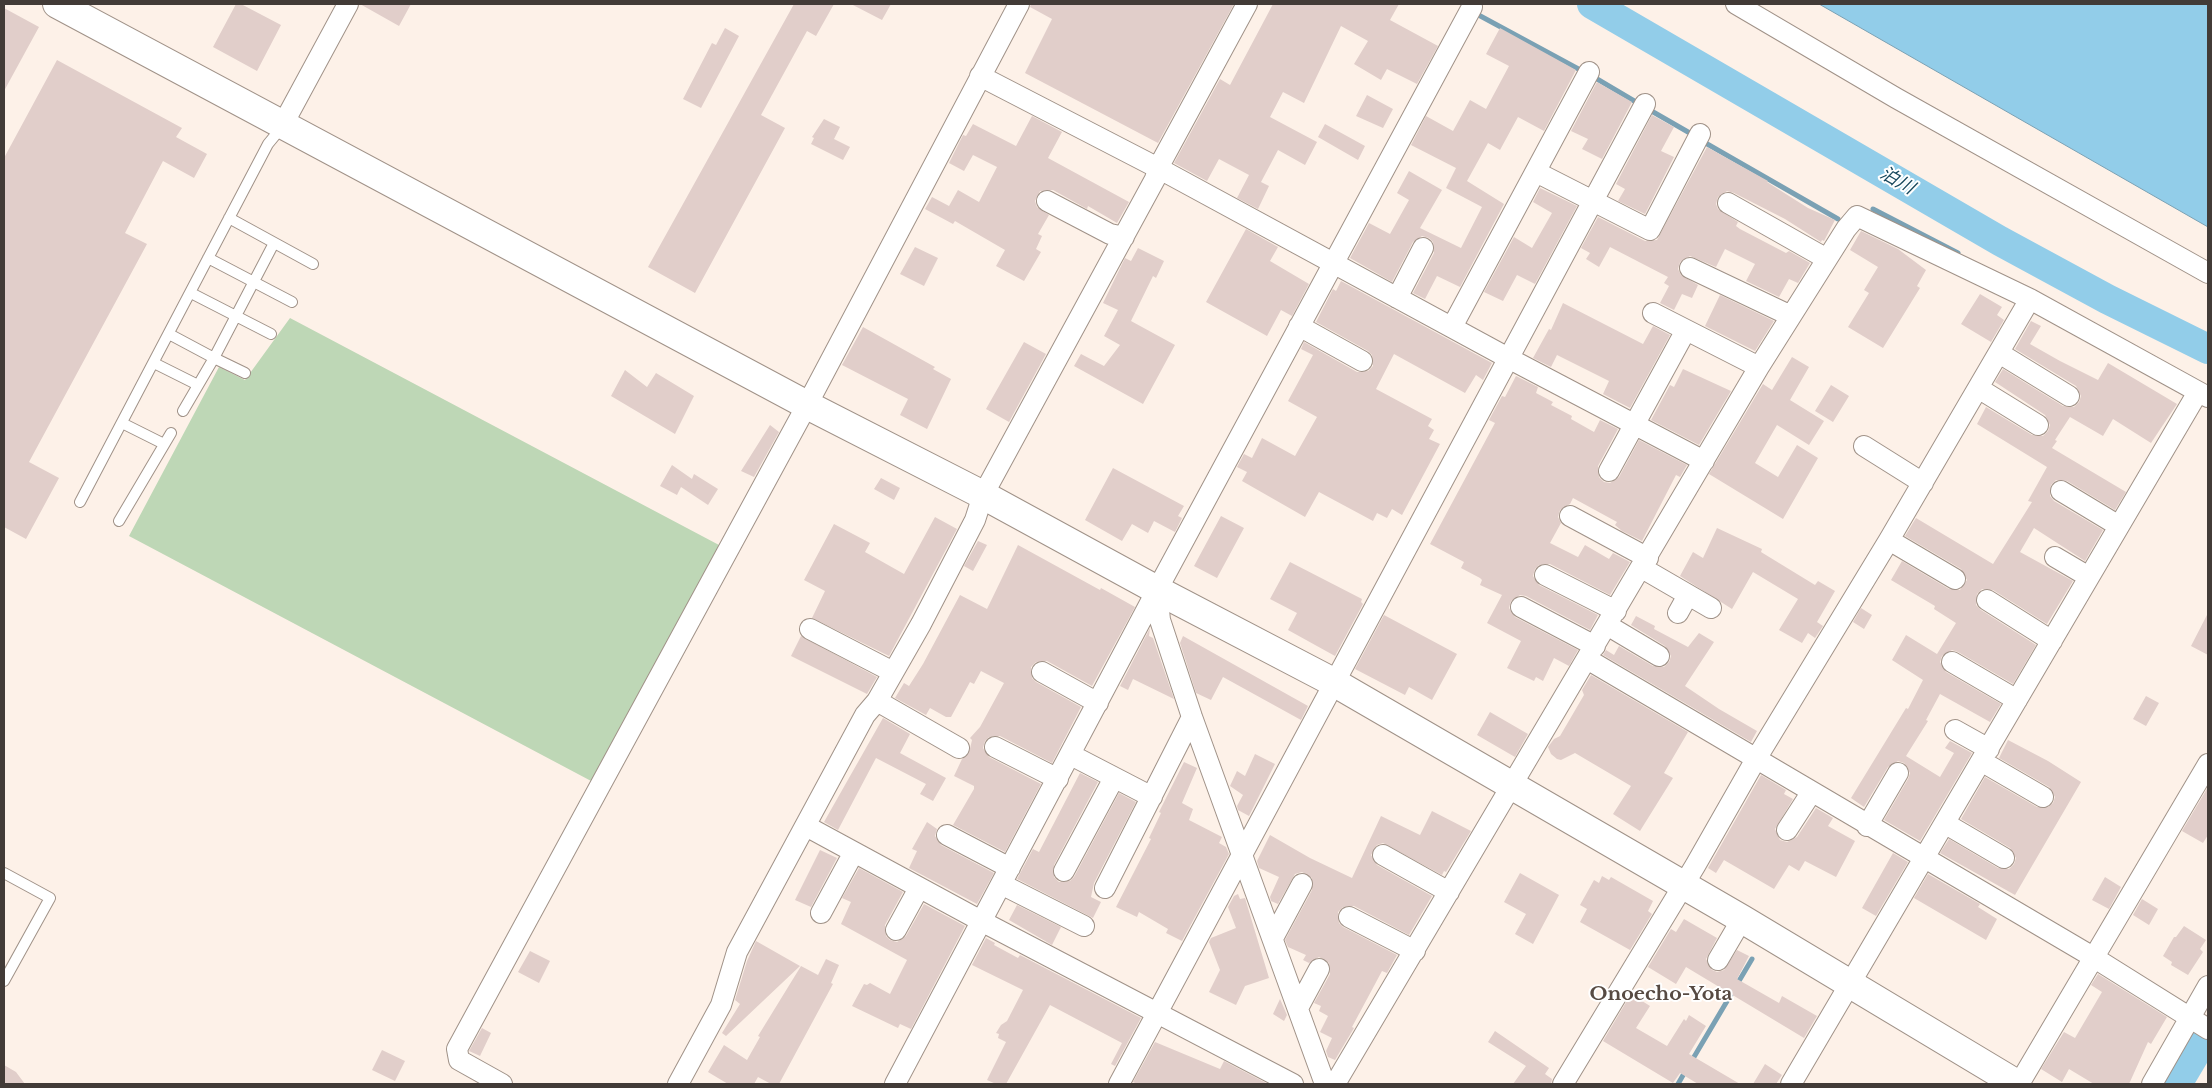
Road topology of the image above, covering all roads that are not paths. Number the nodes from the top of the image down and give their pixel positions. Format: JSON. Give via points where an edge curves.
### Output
{"nodes":[{"id":1,"x":57,"y":4,"type":"edge"},
{"id":2,"x":348,"y":4,"type":"edge"},
{"id":3,"x":1019,"y":4,"type":"edge"},
{"id":4,"x":1246,"y":4,"type":"edge"},
{"id":5,"x":1736,"y":4,"type":"edge"},
{"id":6,"x":1472,"y":7,"type":"dead end"},
{"id":7,"x":1589,"y":72,"type":"dead end"},
{"id":8,"x":980,"y":76,"type":"junction"},
{"id":9,"x":1645,"y":104,"type":"dead end"},
{"id":10,"x":282,"y":126,"type":"junction"},
{"id":11,"x":1700,"y":134,"type":"dead end"},
{"id":12,"x":1158,"y":168,"type":"junction"},
{"id":13,"x":1536,"y":172,"type":"junction"},
{"id":14,"x":1594,"y":201,"type":"junction"},
{"id":15,"x":1047,"y":202,"type":"dead end"},
{"id":16,"x":1728,"y":204,"type":"dead end"},
{"id":17,"x":229,"y":218,"type":"junction"},
{"id":18,"x":1124,"y":237,"type":"junction"},
{"id":19,"x":274,"y":243,"type":"junction"},
{"id":20,"x":1423,"y":248,"type":"dead end"},
{"id":21,"x":208,"y":258,"type":"junction"},
{"id":22,"x":1827,"y":259,"type":"junction"},
{"id":23,"x":313,"y":264,"type":"dead end"},
{"id":24,"x":1333,"y":264,"type":"junction"},
{"id":25,"x":1690,"y":268,"type":"dead end"},
{"id":26,"x":2208,"y":273,"type":"edge"},
{"id":27,"x":254,"y":282,"type":"junction"},
{"id":28,"x":190,"y":293,"type":"junction"},
{"id":29,"x":1397,"y":298,"type":"junction"},
{"id":30,"x":2030,"y":299,"type":"junction"},
{"id":31,"x":292,"y":302,"type":"dead end"},
{"id":32,"x":1653,"y":313,"type":"dead end"},
{"id":33,"x":1791,"y":316,"type":"junction"},
{"id":34,"x":236,"y":317,"type":"junction"},
{"id":35,"x":1299,"y":326,"type":"junction"},
{"id":36,"x":1452,"y":328,"type":"junction"},
{"id":37,"x":1686,"y":330,"type":"junction"},
{"id":38,"x":169,"y":334,"type":"junction"},
{"id":39,"x":270,"y":334,"type":"dead end"},
{"id":40,"x":1999,"y":353,"type":"junction"},
{"id":41,"x":214,"y":358,"type":"junction"},
{"id":42,"x":1510,"y":359,"type":"junction"},
{"id":43,"x":1362,"y":361,"type":"dead end"},
{"id":44,"x":154,"y":363,"type":"junction"},
{"id":45,"x":1760,"y":366,"type":"junction"},
{"id":46,"x":245,"y":373,"type":"dead end"},
{"id":47,"x":198,"y":385,"type":"junction"},
{"id":48,"x":1978,"y":388,"type":"junction"},
{"id":49,"x":2203,"y":394,"type":"edge"},
{"id":50,"x":2069,"y":396,"type":"dead end"},
{"id":51,"x":807,"y":405,"type":"junction"},
{"id":52,"x":183,"y":411,"type":"dead end"},
{"id":53,"x":122,"y":423,"type":"junction"},
{"id":54,"x":1634,"y":424,"type":"junction"},
{"id":55,"x":2038,"y":425,"type":"dead end"},
{"id":56,"x":171,"y":433,"type":"dead end"},
{"id":57,"x":164,"y":444,"type":"junction"},
{"id":58,"x":1864,"y":446,"type":"dead end"},
{"id":59,"x":1704,"y":461,"type":"junction"},
{"id":60,"x":1609,"y":470,"type":"dead end"},
{"id":61,"x":1923,"y":483,"type":"junction"},
{"id":62,"x":2061,"y":491,"type":"dead end"},
{"id":63,"x":983,"y":495,"type":"junction"},
{"id":64,"x":80,"y":502,"type":"dead end"},
{"id":65,"x":1570,"y":516,"type":"dead end"},
{"id":66,"x":119,"y":521,"type":"dead end"},
{"id":67,"x":2119,"y":526,"type":"junction"},
{"id":68,"x":1889,"y":540,"type":"junction"},
{"id":69,"x":2055,"y":558,"type":"dead end"},
{"id":70,"x":1645,"y":563,"type":"junction"},
{"id":71,"x":1545,"y":575,"type":"dead end"},
{"id":72,"x":2089,"y":577,"type":"junction"},
{"id":73,"x":1955,"y":579,"type":"dead end"},
{"id":74,"x":1157,"y":590,"type":"junction"},
{"id":75,"x":1688,"y":595,"type":"junction"},
{"id":76,"x":1987,"y":600,"type":"dead end"},
{"id":77,"x":1521,"y":607,"type":"dead end"},
{"id":78,"x":1711,"y":608,"type":"dead end"},
{"id":79,"x":1678,"y":613,"type":"dead end"},
{"id":80,"x":1612,"y":618,"type":"junction"},
{"id":81,"x":810,"y":630,"type":"dead end"},
{"id":82,"x":2052,"y":641,"type":"junction"},
{"id":83,"x":1591,"y":652,"type":"junction"},
{"id":84,"x":1659,"y":656,"type":"dead end"},
{"id":85,"x":1952,"y":662,"type":"dead end"},
{"id":86,"x":893,"y":672,"type":"junction"},
{"id":87,"x":1042,"y":672,"type":"dead end"},
{"id":88,"x":1335,"y":683,"type":"junction"},
{"id":89,"x":2017,"y":700,"type":"junction"},
{"id":90,"x":877,"y":701,"type":"junction"},
{"id":91,"x":1098,"y":703,"type":"junction"},
{"id":92,"x":1192,"y":718,"type":"junction"},
{"id":93,"x":1955,"y":730,"type":"dead end"},
{"id":94,"x":995,"y":747,"type":"dead end"},
{"id":95,"x":958,"y":748,"type":"dead end"},
{"id":96,"x":1071,"y":755,"type":"junction"},
{"id":97,"x":1985,"y":755,"type":"junction"},
{"id":98,"x":1756,"y":759,"type":"junction"},
{"id":99,"x":2208,"y":764,"type":"edge"},
{"id":100,"x":1898,"y":773,"type":"dead end"},
{"id":101,"x":1114,"y":778,"type":"junction"},
{"id":102,"x":1058,"y":779,"type":"junction"},
{"id":103,"x":1512,"y":785,"type":"junction"},
{"id":104,"x":1811,"y":793,"type":"junction"},
{"id":105,"x":1152,"y":797,"type":"junction"},
{"id":106,"x":2043,"y":797,"type":"dead end"},
{"id":107,"x":1946,"y":824,"type":"junction"},
{"id":108,"x":806,"y":826,"type":"junction"},
{"id":109,"x":1867,"y":826,"type":"junction"},
{"id":110,"x":1787,"y":830,"type":"dead end"},
{"id":111,"x":947,"y":835,"type":"dead end"},
{"id":112,"x":854,"y":852,"type":"junction"},
{"id":113,"x":1383,"y":855,"type":"dead end"},
{"id":114,"x":1244,"y":856,"type":"junction"},
{"id":115,"x":2004,"y":858,"type":"dead end"},
{"id":116,"x":1924,"y":859,"type":"junction"},
{"id":117,"x":1064,"y":871,"type":"dead end"},
{"id":118,"x":4,"y":873,"type":"edge"},
{"id":119,"x":1005,"y":876,"type":"junction"},
{"id":120,"x":1302,"y":884,"type":"dead end"},
{"id":121,"x":1683,"y":886,"type":"junction"},
{"id":122,"x":919,"y":888,"type":"junction"},
{"id":123,"x":1105,"y":888,"type":"dead end"},
{"id":124,"x":1449,"y":892,"type":"junction"},
{"id":125,"x":822,"y":913,"type":"dead end"},
{"id":126,"x":1349,"y":917,"type":"dead end"},
{"id":127,"x":1742,"y":919,"type":"junction"},
{"id":128,"x":983,"y":922,"type":"junction"},
{"id":129,"x":1084,"y":926,"type":"dead end"},
{"id":130,"x":896,"y":930,"type":"dead end"},
{"id":131,"x":1273,"y":938,"type":"junction"},
{"id":132,"x":1414,"y":951,"type":"junction"},
{"id":133,"x":2093,"y":957,"type":"junction"},
{"id":134,"x":1718,"y":960,"type":"dead end"},
{"id":135,"x":1319,"y":969,"type":"dead end"},
{"id":136,"x":5,"y":974,"type":"edge"},
{"id":137,"x":1850,"y":986,"type":"junction"},
{"id":138,"x":2208,"y":986,"type":"edge"},
{"id":139,"x":1298,"y":1008,"type":"junction"},
{"id":140,"x":1158,"y":1012,"type":"junction"},
{"id":141,"x":2201,"y":1024,"type":"edge"},
{"id":142,"x":1271,"y":1079,"type":"edge"},
{"id":143,"x":502,"y":1084,"type":"edge"},
{"id":144,"x":678,"y":1084,"type":"edge"},
{"id":145,"x":895,"y":1084,"type":"edge"},
{"id":146,"x":1119,"y":1084,"type":"edge"},
{"id":147,"x":1293,"y":1084,"type":"edge"},
{"id":148,"x":1325,"y":1084,"type":"edge"},
{"id":149,"x":1335,"y":1084,"type":"edge"},
{"id":150,"x":1563,"y":1084,"type":"edge"},
{"id":151,"x":1791,"y":1084,"type":"edge"},
{"id":152,"x":2018,"y":1084,"type":"edge"},
{"id":153,"x":2152,"y":1084,"type":"edge"}],
"edges":[{"from":1,"to":10,"type":"street"},
{"from":2,"to":10,"type":"street"},
{"from":3,"to":8,"type":"street"},
{"from":4,"to":12,"type":"street"},
{"from":5,"to":26,"type":"street"},
{"from":6,"to":24,"type":"street"},
{"from":7,"to":13,"type":"street"},
{"from":8,"to":12,"type":"street"},
{"from":8,"to":51,"type":"street"},
{"from":9,"to":14,"type":"street"},
{"from":10,"to":17,"type":"lane","via":[[268,144]]},
{"from":10,"to":51,"type":"street"},
{"from":11,"to":14,"type":"street","via":[[1650,230]]},
{"from":12,"to":18,"type":"street"},
{"from":12,"to":24,"type":"street"},
{"from":13,"to":14,"type":"street"},
{"from":13,"to":36,"type":"street"},
{"from":14,"to":42,"type":"street"},
{"from":15,"to":18,"type":"street","via":[[1110,234]]},
{"from":16,"to":22,"type":"street"},
{"from":17,"to":19,"type":"lane"},
{"from":17,"to":21,"type":"lane"},
{"from":18,"to":63,"type":"street"},
{"from":19,"to":23,"type":"lane"},
{"from":19,"to":27,"type":"lane"},
{"from":20,"to":29,"type":"street"},
{"from":21,"to":27,"type":"lane"},
{"from":21,"to":28,"type":"lane"},
{"from":22,"to":30,"type":"street","via":[[1857,216]]},
{"from":22,"to":33,"type":"street"},
{"from":24,"to":29,"type":"street"},
{"from":24,"to":35,"type":"street"},
{"from":25,"to":33,"type":"street"},
{"from":27,"to":31,"type":"lane"},
{"from":27,"to":34,"type":"lane"},
{"from":28,"to":34,"type":"lane"},
{"from":28,"to":38,"type":"lane"},
{"from":29,"to":36,"type":"street"},
{"from":30,"to":40,"type":"street"},
{"from":30,"to":49,"type":"street"},
{"from":32,"to":37,"type":"street"},
{"from":33,"to":45,"type":"street"},
{"from":34,"to":39,"type":"lane"},
{"from":34,"to":41,"type":"lane"},
{"from":35,"to":43,"type":"street"},
{"from":35,"to":74,"type":"street"},
{"from":36,"to":42,"type":"street"},
{"from":37,"to":45,"type":"street"},
{"from":37,"to":54,"type":"street"},
{"from":38,"to":41,"type":"lane"},
{"from":38,"to":44,"type":"lane"},
{"from":40,"to":48,"type":"street"},
{"from":40,"to":50,"type":"street"},
{"from":41,"to":46,"type":"lane"},
{"from":41,"to":47,"type":"lane"},
{"from":42,"to":54,"type":"street"},
{"from":42,"to":88,"type":"street"},
{"from":44,"to":47,"type":"lane"},
{"from":44,"to":53,"type":"lane"},
{"from":45,"to":59,"type":"street"},
{"from":47,"to":52,"type":"lane"},
{"from":48,"to":55,"type":"street"},
{"from":48,"to":61,"type":"street"},
{"from":49,"to":67,"type":"street"},
{"from":51,"to":63,"type":"street"},
{"from":51,"to":143,"type":"street","via":[[457,1049],[459,1060]]},
{"from":53,"to":57,"type":"lane"},
{"from":53,"to":64,"type":"lane"},
{"from":54,"to":59,"type":"street"},
{"from":54,"to":60,"type":"street"},
{"from":56,"to":57,"type":"lane"},
{"from":57,"to":66,"type":"lane"},
{"from":58,"to":61,"type":"street"},
{"from":59,"to":70,"type":"street"},
{"from":61,"to":68,"type":"street"},
{"from":62,"to":67,"type":"street"},
{"from":63,"to":74,"type":"street"},
{"from":63,"to":86,"type":"street","via":[[975,520]]},
{"from":65,"to":70,"type":"street"},
{"from":67,"to":72,"type":"street"},
{"from":68,"to":73,"type":"street"},
{"from":68,"to":98,"type":"street"},
{"from":69,"to":72,"type":"street"},
{"from":70,"to":75,"type":"street"},
{"from":70,"to":80,"type":"street"},
{"from":71,"to":80,"type":"street"},
{"from":72,"to":82,"type":"street"},
{"from":74,"to":88,"type":"street"},
{"from":74,"to":91,"type":"street"},
{"from":74,"to":92,"type":"street","via":[[1160,620]]},
{"from":75,"to":78,"type":"street"},
{"from":75,"to":79,"type":"street"},
{"from":76,"to":82,"type":"street"},
{"from":77,"to":83,"type":"street"},
{"from":80,"to":83,"type":"street"},
{"from":80,"to":84,"type":"street"},
{"from":81,"to":86,"type":"street"},
{"from":82,"to":89,"type":"street"},
{"from":83,"to":98,"type":"street"},
{"from":83,"to":103,"type":"street"},
{"from":85,"to":89,"type":"street"},
{"from":86,"to":90,"type":"street"},
{"from":87,"to":91,"type":"street"},
{"from":88,"to":103,"type":"street"},
{"from":88,"to":114,"type":"street"},
{"from":89,"to":97,"type":"street"},
{"from":90,"to":95,"type":"street"},
{"from":90,"to":108,"type":"street","via":[[865,715]]},
{"from":91,"to":96,"type":"street"},
{"from":92,"to":105,"type":"street"},
{"from":92,"to":114,"type":"street"},
{"from":93,"to":97,"type":"street"},
{"from":94,"to":102,"type":"street"},
{"from":96,"to":101,"type":"street"},
{"from":96,"to":102,"type":"street"},
{"from":97,"to":106,"type":"street"},
{"from":97,"to":107,"type":"street"},
{"from":98,"to":104,"type":"street"},
{"from":98,"to":121,"type":"street"},
{"from":99,"to":133,"type":"street"},
{"from":100,"to":109,"type":"street"},
{"from":101,"to":105,"type":"street"},
{"from":101,"to":117,"type":"street"},
{"from":102,"to":119,"type":"street"},
{"from":103,"to":121,"type":"street"},
{"from":103,"to":124,"type":"street"},
{"from":104,"to":109,"type":"street"},
{"from":104,"to":110,"type":"street"},
{"from":105,"to":123,"type":"street"},
{"from":107,"to":115,"type":"street"},
{"from":107,"to":116,"type":"street"},
{"from":108,"to":112,"type":"street"},
{"from":108,"to":144,"type":"street","via":[[736,952],[720,1005]]},
{"from":109,"to":116,"type":"street"},
{"from":111,"to":119,"type":"street"},
{"from":112,"to":122,"type":"street"},
{"from":112,"to":125,"type":"street"},
{"from":113,"to":124,"type":"street"},
{"from":114,"to":131,"type":"street"},
{"from":114,"to":140,"type":"street"},
{"from":116,"to":133,"type":"street"},
{"from":116,"to":137,"type":"street"},
{"from":118,"to":136,"type":"lane","via":[[50,898]]},
{"from":119,"to":128,"type":"street"},
{"from":119,"to":129,"type":"street"},
{"from":120,"to":131,"type":"street"},
{"from":121,"to":127,"type":"street"},
{"from":121,"to":150,"type":"street"},
{"from":122,"to":128,"type":"street"},
{"from":122,"to":130,"type":"street"},
{"from":124,"to":132,"type":"street"},
{"from":126,"to":132,"type":"street"},
{"from":127,"to":134,"type":"street"},
{"from":127,"to":137,"type":"street"},
{"from":128,"to":140,"type":"street"},
{"from":128,"to":145,"type":"street"},
{"from":131,"to":139,"type":"street"},
{"from":132,"to":149,"type":"street"},
{"from":133,"to":141,"type":"street"},
{"from":133,"to":152,"type":"street"},
{"from":135,"to":139,"type":"street"},
{"from":137,"to":151,"type":"street"},
{"from":137,"to":152,"type":"street"},
{"from":138,"to":141,"type":"street"},
{"from":139,"to":148,"type":"street"},
{"from":140,"to":142,"type":"street"},
{"from":140,"to":146,"type":"street"},
{"from":141,"to":153,"type":"street"},
{"from":142,"to":147,"type":"street"}]}
